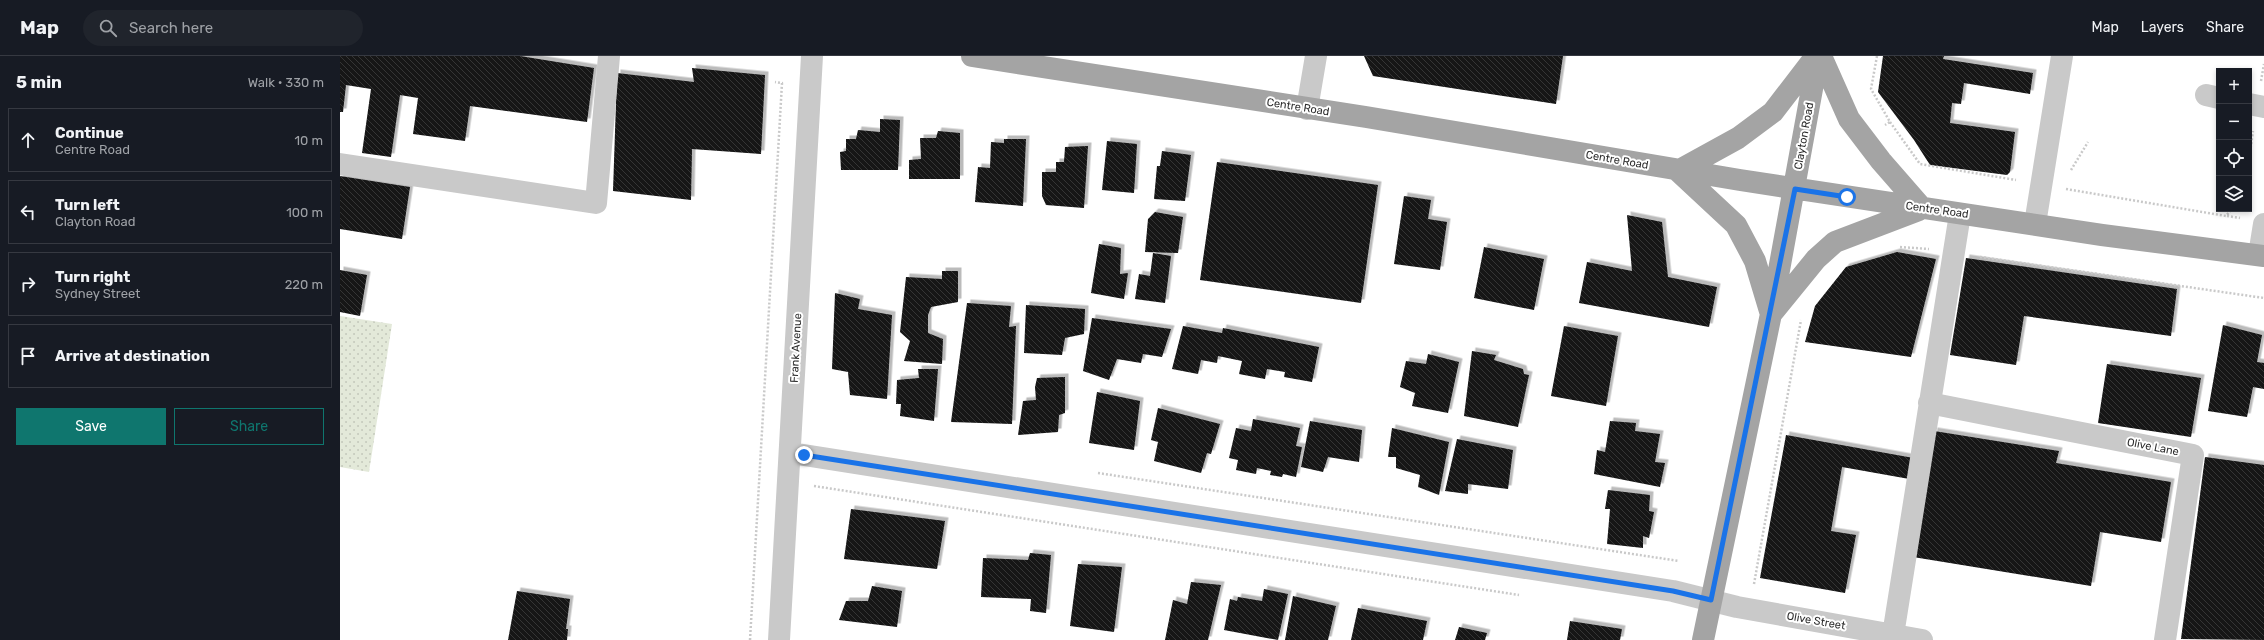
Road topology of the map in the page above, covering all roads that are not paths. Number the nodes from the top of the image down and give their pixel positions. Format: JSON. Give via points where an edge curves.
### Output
{"nodes":[{"id":1,"x":609,"y":56,"type":"edge"},
{"id":2,"x":812,"y":56,"type":"edge"},
{"id":3,"x":972,"y":56,"type":"edge"},
{"id":4,"x":1316,"y":56,"type":"edge"},
{"id":5,"x":1819,"y":56,"type":"edge"},
{"id":6,"x":2062,"y":56,"type":"edge"},
{"id":7,"x":2252,"y":105,"type":"edge"},
{"id":8,"x":2264,"y":107,"type":"edge"},
{"id":9,"x":1308,"y":109,"type":"junction"},
{"id":10,"x":340,"y":164,"type":"edge"},
{"id":11,"x":1678,"y":170,"type":"junction"},
{"id":12,"x":1795,"y":189,"type":"junction"},
{"id":13,"x":1922,"y":208,"type":"junction"},
{"id":14,"x":1960,"y":214,"type":"junction"},
{"id":15,"x":2035,"y":224,"type":"junction"},
{"id":16,"x":2264,"y":224,"type":"edge"},
{"id":17,"x":2261,"y":255,"type":"edge"},
{"id":18,"x":1771,"y":314,"type":"junction"},
{"id":19,"x":1929,"y":403,"type":"junction"},
{"id":20,"x":791,"y":453,"type":"junction"},
{"id":21,"x":1711,"y":600,"type":"junction"},
{"id":22,"x":1893,"y":635,"type":"junction"},
{"id":23,"x":780,"y":640,"type":"edge"},
{"id":24,"x":1703,"y":640,"type":"edge"},
{"id":25,"x":1922,"y":640,"type":"edge"},
{"id":26,"x":2165,"y":640,"type":"edge"}],
"edges":[{"from":1,"to":10,"type":"street","via":[[596,203]]},
{"from":2,"to":20,"type":"street","name":"Frank Avenue"},
{"from":3,"to":9,"type":"main road","name":"Centre Road"},
{"from":4,"to":9,"type":"street"},
{"from":5,"to":11,"type":"main road","via":[[1773,112],[1738,138]]},
{"from":5,"to":12,"type":"main road","name":"Clayton Road"},
{"from":5,"to":13,"type":"main road","via":[[1849,119]]},
{"from":6,"to":15,"type":"street"},
{"from":7,"to":8,"type":"street"},
{"from":9,"to":11,"type":"main road","name":"Centre Road"},
{"from":11,"to":12,"type":"main road","name":"Centre Road"},
{"from":11,"to":18,"type":"main road","via":[[1736,225],[1755,261]]},
{"from":12,"to":13,"type":"main road","name":"Centre Road"},
{"from":12,"to":18,"type":"main road","name":"Clayton Road"},
{"from":13,"to":14,"type":"main road","name":"Centre Road"},
{"from":13,"to":18,"type":"main road","via":[[1836,242],[1816,260]]},
{"from":14,"to":15,"type":"main road","name":"Centre Road"},
{"from":14,"to":19,"type":"street"},
{"from":15,"to":17,"type":"main road","name":"Centre Road"},
{"from":16,"to":17,"type":"street"},
{"from":18,"to":21,"type":"main road","name":"Clayton Road"},
{"from":19,"to":22,"type":"street"},
{"from":19,"to":26,"type":"street","name":"Olive Lane","via":[[2192,455]]},
{"from":20,"to":21,"type":"street","name":"Olive Street","via":[[1673,591]]},
{"from":20,"to":23,"type":"street","name":"Frank Avenue"},
{"from":21,"to":22,"type":"street","name":"Olive Street"},
{"from":21,"to":24,"type":"main road","name":"Clayton Road"},
{"from":22,"to":25,"type":"street","name":"Olive Street"}]}
